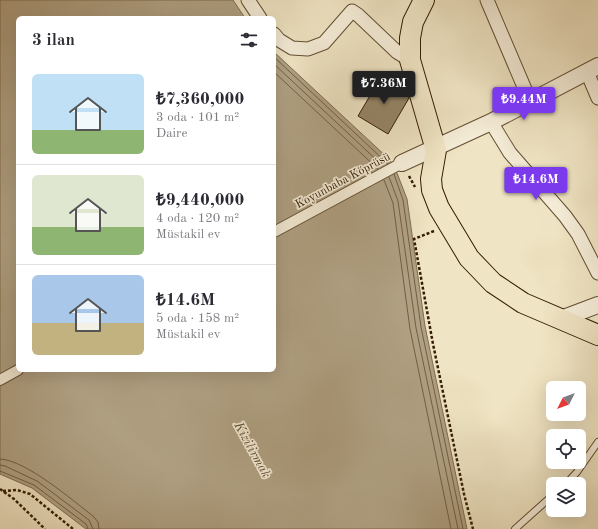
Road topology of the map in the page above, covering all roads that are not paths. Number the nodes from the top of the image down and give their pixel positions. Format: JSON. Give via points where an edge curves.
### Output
{"nodes":[{"id":1,"x":248,"y":0,"type":"edge"},
{"id":2,"x":424,"y":0,"type":"edge"},
{"id":3,"x":486,"y":0,"type":"edge"},
{"id":4,"x":259,"y":16,"type":"edge"},
{"id":5,"x":276,"y":36,"type":"edge"},
{"id":6,"x":410,"y":60,"type":"junction"},
{"id":7,"x":592,"y":69,"type":"edge"},
{"id":8,"x":598,"y":98,"type":"edge"},
{"id":9,"x":530,"y":101,"type":"junction"},
{"id":10,"x":491,"y":122,"type":"junction"},
{"id":11,"x":436,"y":148,"type":"junction"},
{"id":12,"x":402,"y":164,"type":"joint"},
{"id":13,"x":276,"y":231,"type":"edge"},
{"id":14,"x":598,"y":273,"type":"edge"},
{"id":15,"x":598,"y":305,"type":"edge"},
{"id":16,"x":561,"y":319,"type":"junction"},
{"id":17,"x":598,"y":335,"type":"edge"},
{"id":18,"x":16,"y":371,"type":"edge"},
{"id":19,"x":0,"y":380,"type":"edge"},
{"id":20,"x":598,"y":442,"type":"edge"},
{"id":21,"x":572,"y":477,"type":"edge"},
{"id":22,"x":546,"y":501,"type":"edge"},
{"id":23,"x":515,"y":529,"type":"edge"}],
"edges":[{"from":1,"to":4,"type":"street"},
{"from":2,"to":6,"type":"main road","via":[[413,22]]},
{"from":3,"to":9,"type":"street"},
{"from":5,"to":6,"type":"street","via":[[292,48],[308,49],[324,43],[352,11],[397,52]]},
{"from":6,"to":11,"type":"main road"},
{"from":7,"to":8,"type":"street"},
{"from":7,"to":9,"type":"street"},
{"from":9,"to":10,"type":"street"},
{"from":10,"to":11,"type":"street"},
{"from":10,"to":14,"type":"street","via":[[510,153],[578,234]]},
{"from":11,"to":12,"type":"street"},
{"from":11,"to":16,"type":"main road","via":[[431,174],[432,190],[469,258],[484,275],[505,292],[523,303]]},
{"from":12,"to":13,"type":"street","name":"Koyunbaba Köprüsü"},
{"from":15,"to":16,"type":"street"},
{"from":16,"to":17,"type":"main road"},
{"from":18,"to":19,"type":"street"},
{"from":20,"to":21,"type":"lane"},
{"from":22,"to":23,"type":"lane"}]}
